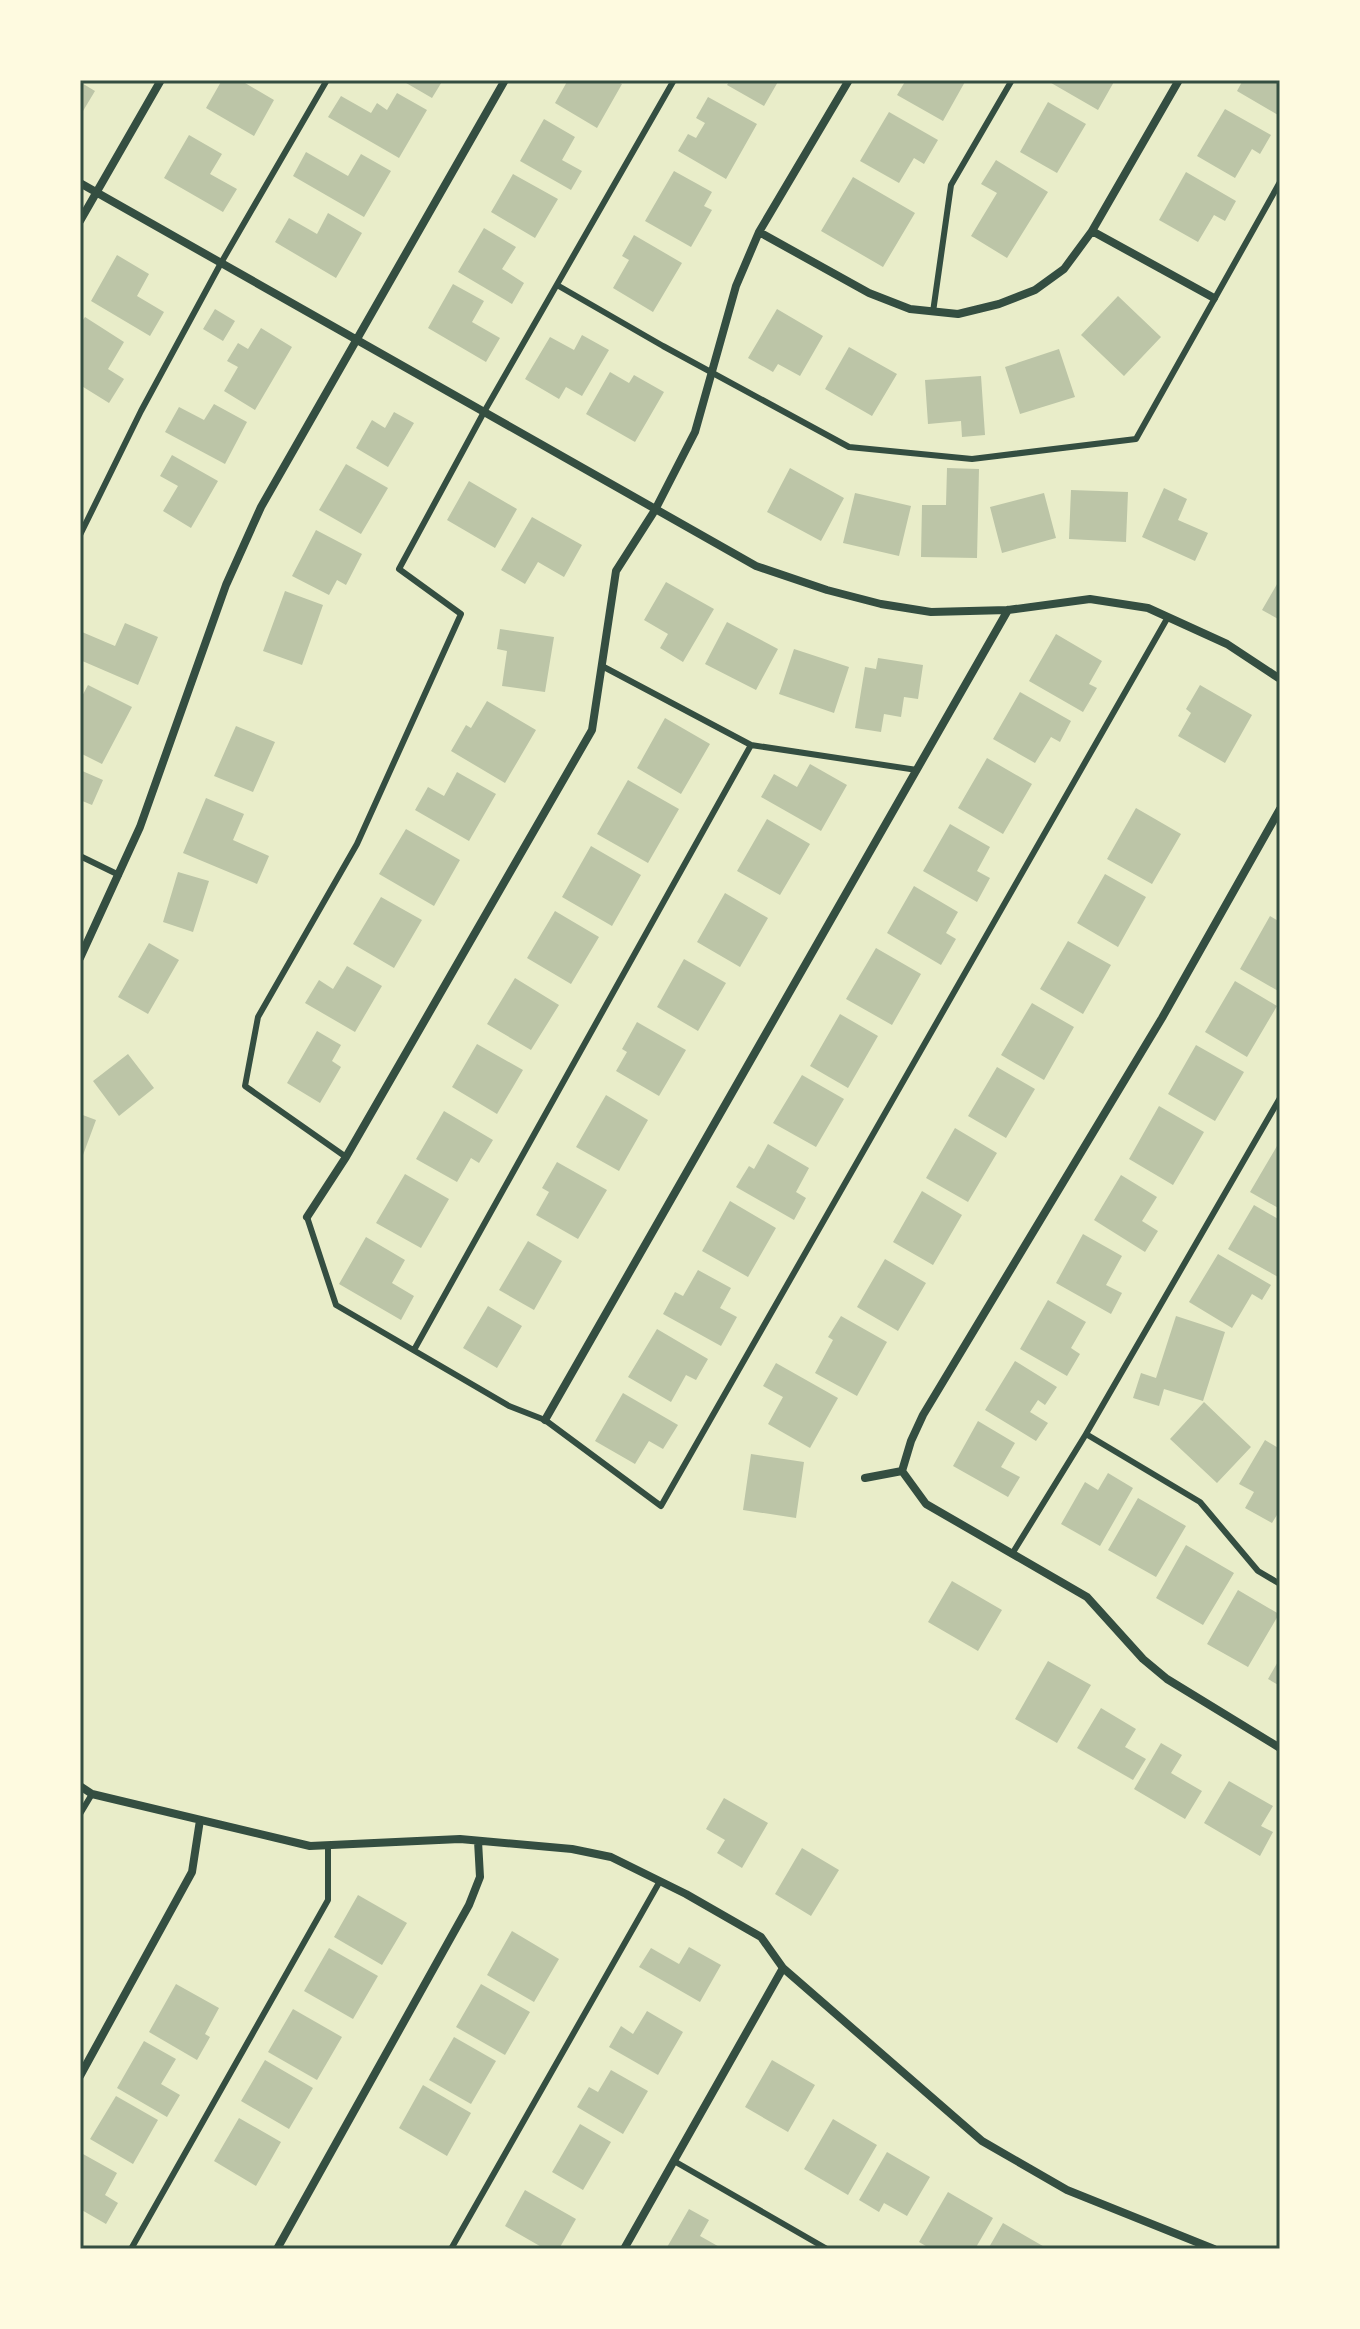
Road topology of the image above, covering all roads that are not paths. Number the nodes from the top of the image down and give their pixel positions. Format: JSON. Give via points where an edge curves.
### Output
{"nodes":[{"id":1,"x":161,"y":80,"type":"edge"},
{"id":2,"x":327,"y":80,"type":"edge"},
{"id":3,"x":505,"y":80,"type":"edge"},
{"id":4,"x":674,"y":80,"type":"edge"},
{"id":5,"x":849,"y":80,"type":"edge"},
{"id":6,"x":1012,"y":80,"type":"edge"},
{"id":7,"x":1179,"y":80,"type":"edge"},
{"id":8,"x":1280,"y":182,"type":"edge"},
{"id":9,"x":80,"y":183,"type":"edge"},
{"id":10,"x":96,"y":192,"type":"junction"},
{"id":11,"x":80,"y":221,"type":"edge"},
{"id":12,"x":1092,"y":231,"type":"junction"},
{"id":13,"x":759,"y":232,"type":"junction"},
{"id":14,"x":221,"y":263,"type":"junction"},
{"id":15,"x":557,"y":285,"type":"junction"},
{"id":16,"x":1214,"y":298,"type":"junction"},
{"id":17,"x":933,"y":312,"type":"junction"},
{"id":18,"x":356,"y":339,"type":"junction"},
{"id":19,"x":711,"y":371,"type":"junction"},
{"id":20,"x":484,"y":412,"type":"junction"},
{"id":21,"x":655,"y":510,"type":"junction"},
{"id":22,"x":80,"y":535,"type":"edge"},
{"id":23,"x":1008,"y":610,"type":"junction"},
{"id":24,"x":1168,"y":617,"type":"junction"},
{"id":25,"x":602,"y":666,"type":"junction"},
{"id":26,"x":1280,"y":679,"type":"edge"},
{"id":27,"x":751,"y":745,"type":"junction"},
{"id":28,"x":917,"y":770,"type":"junction"},
{"id":29,"x":1280,"y":809,"type":"edge"},
{"id":30,"x":80,"y":856,"type":"edge"},
{"id":31,"x":119,"y":875,"type":"junction"},
{"id":32,"x":80,"y":958,"type":"edge"},
{"id":33,"x":1280,"y":1098,"type":"edge"},
{"id":34,"x":346,"y":1157,"type":"junction"},
{"id":35,"x":307,"y":1217,"type":"joint"},
{"id":36,"x":414,"y":1350,"type":"junction"},
{"id":37,"x":545,"y":1420,"type":"junction"},
{"id":38,"x":1086,"y":1434,"type":"junction"},
{"id":39,"x":902,"y":1471,"type":"junction"},
{"id":40,"x":865,"y":1478,"type":"dead end"},
{"id":41,"x":1012,"y":1554,"type":"junction"},
{"id":42,"x":1280,"y":1584,"type":"edge"},
{"id":43,"x":1280,"y":1748,"type":"edge"},
{"id":44,"x":80,"y":1786,"type":"edge"},
{"id":45,"x":92,"y":1794,"type":"junction"},
{"id":46,"x":80,"y":1814,"type":"edge"},
{"id":47,"x":200,"y":1820,"type":"junction"},
{"id":48,"x":478,"y":1841,"type":"junction"},
{"id":49,"x":328,"y":1845,"type":"junction"},
{"id":50,"x":660,"y":1881,"type":"junction"},
{"id":51,"x":783,"y":1968,"type":"junction"},
{"id":52,"x":80,"y":2076,"type":"edge"},
{"id":53,"x":674,"y":2161,"type":"junction"},
{"id":54,"x":131,"y":2249,"type":"edge"},
{"id":55,"x":277,"y":2249,"type":"edge"},
{"id":56,"x":451,"y":2249,"type":"edge"},
{"id":57,"x":624,"y":2249,"type":"edge"},
{"id":58,"x":827,"y":2249,"type":"edge"},
{"id":59,"x":1214,"y":2249,"type":"edge"}],
"edges":[{"from":1,"to":10,"type":"street"},
{"from":2,"to":14,"type":"lane"},
{"from":3,"to":18,"type":"street"},
{"from":4,"to":15,"type":"lane"},
{"from":5,"to":13,"type":"street"},
{"from":6,"to":17,"type":"lane","via":[[951,185]]},
{"from":7,"to":12,"type":"street"},
{"from":8,"to":16,"type":"lane"},
{"from":9,"to":10,"type":"street"},
{"from":10,"to":11,"type":"street"},
{"from":10,"to":14,"type":"street"},
{"from":12,"to":16,"type":"street"},
{"from":12,"to":17,"type":"street","via":[[1064,269],[1035,290],[958,314]]},
{"from":13,"to":17,"type":"street","via":[[869,293]]},
{"from":13,"to":19,"type":"street","via":[[736,286]]},
{"from":14,"to":18,"type":"street"},
{"from":14,"to":22,"type":"lane"},
{"from":15,"to":19,"type":"lane"},
{"from":15,"to":20,"type":"lane"},
{"from":16,"to":19,"type":"lane","via":[[1136,439],[972,459],[849,447]]},
{"from":18,"to":20,"type":"street"},
{"from":18,"to":31,"type":"street","via":[[261,507],[226,585]]},
{"from":19,"to":21,"type":"street","via":[[695,432]]},
{"from":20,"to":21,"type":"street"},
{"from":20,"to":34,"type":"lane","via":[[399,569],[461,614],[357,844],[258,1017],[245,1086]]},
{"from":21,"to":23,"type":"street","via":[[756,566],[827,590],[931,612]]},
{"from":21,"to":25,"type":"street","via":[[616,571]]},
{"from":23,"to":24,"type":"street","via":[[1090,599],[1148,608]]},
{"from":23,"to":28,"type":"street"},
{"from":24,"to":26,"type":"street","via":[[1227,644]]},
{"from":24,"to":37,"type":"lane","via":[[661,1506]]},
{"from":25,"to":27,"type":"lane"},
{"from":25,"to":34,"type":"street","via":[[592,730]]},
{"from":27,"to":28,"type":"lane"},
{"from":27,"to":36,"type":"lane"},
{"from":28,"to":37,"type":"street"},
{"from":29,"to":39,"type":"street","via":[[1162,1018],[923,1415]]},
{"from":30,"to":31,"type":"lane"},
{"from":31,"to":32,"type":"street"},
{"from":33,"to":38,"type":"lane"},
{"from":34,"to":35,"type":"street"},
{"from":35,"to":36,"type":"lane","via":[[336,1305]]},
{"from":36,"to":37,"type":"lane","via":[[509,1406]]},
{"from":38,"to":41,"type":"lane"},
{"from":38,"to":42,"type":"lane","via":[[1200,1502],[1258,1571]]},
{"from":39,"to":40,"type":"street"},
{"from":39,"to":41,"type":"street","via":[[926,1504]]},
{"from":41,"to":43,"type":"street","via":[[1087,1597],[1167,1679]]},
{"from":44,"to":45,"type":"street"},
{"from":45,"to":46,"type":"lane"},
{"from":45,"to":47,"type":"street"},
{"from":47,"to":49,"type":"street","via":[[310,1846]]},
{"from":47,"to":52,"type":"street","via":[[192,1872]]},
{"from":48,"to":49,"type":"street"},
{"from":48,"to":50,"type":"street","via":[[611,1857]]},
{"from":48,"to":55,"type":"street","via":[[480,1877],[469,1905]]},
{"from":49,"to":54,"type":"lane","via":[[328,1900]]},
{"from":50,"to":51,"type":"street","via":[[761,1937]]},
{"from":50,"to":56,"type":"lane"},
{"from":51,"to":53,"type":"street"},
{"from":51,"to":59,"type":"street","via":[[982,2141],[1067,2190]]},
{"from":53,"to":57,"type":"street"},
{"from":53,"to":58,"type":"lane"}]}
